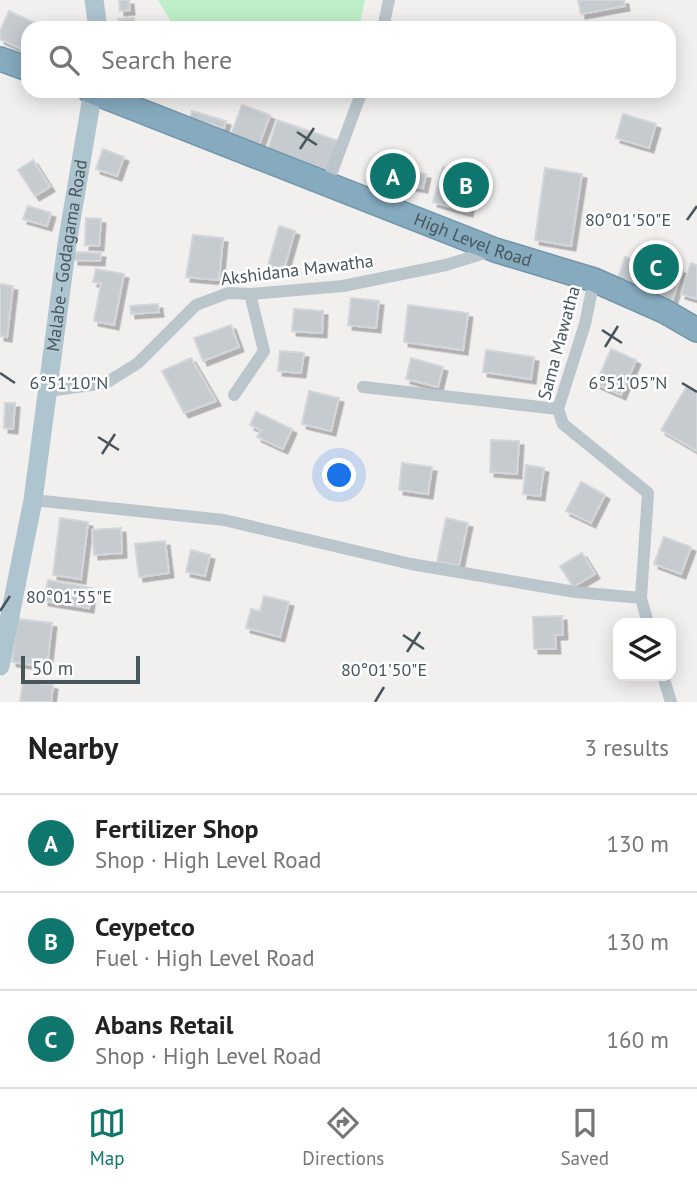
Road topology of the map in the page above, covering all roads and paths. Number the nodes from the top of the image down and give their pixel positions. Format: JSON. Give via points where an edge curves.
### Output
{"nodes":[{"id":1,"x":94,"y":0,"type":"edge"},
{"id":2,"x":389,"y":0,"type":"edge"},
{"id":3,"x":97,"y":21,"type":"edge"},
{"id":4,"x":384,"y":21,"type":"edge"},
{"id":5,"x":0,"y":59,"type":"edge"},
{"id":6,"x":21,"y":66,"type":"edge"},
{"id":7,"x":91,"y":98,"type":"edge"},
{"id":8,"x":110,"y":98,"type":"edge"},
{"id":9,"x":359,"y":98,"type":"edge"},
{"id":10,"x":327,"y":185,"type":"junction"},
{"id":11,"x":495,"y":250,"type":"junction"},
{"id":12,"x":594,"y":280,"type":"junction"},
{"id":13,"x":250,"y":294,"type":"junction"},
{"id":14,"x":697,"y":330,"type":"edge"},
{"id":15,"x":363,"y":387,"type":"dead end"},
{"id":16,"x":48,"y":391,"type":"junction"},
{"id":17,"x":234,"y":395,"type":"dead end"},
{"id":18,"x":558,"y":409,"type":"junction"},
{"id":19,"x":33,"y":500,"type":"junction"},
{"id":20,"x":641,"y":598,"type":"junction"},
{"id":21,"x":647,"y":618,"type":"edge"},
{"id":22,"x":1,"y":657,"type":"edge"},
{"id":23,"x":665,"y":681,"type":"edge"},
{"id":24,"x":671,"y":702,"type":"edge"}],
"edges":[{"from":1,"to":3,"type":"main road"},
{"from":2,"to":4,"type":"street"},
{"from":5,"to":6,"type":"highway"},
{"from":7,"to":16,"type":"main road","name":"Malabe - Godagama Road"},
{"from":8,"to":10,"type":"highway","name":"High Level Road"},
{"from":9,"to":10,"type":"street"},
{"from":10,"to":11,"type":"highway","name":"High Level Road"},
{"from":11,"to":12,"type":"highway","name":"High Level Road"},
{"from":11,"to":13,"type":"street","name":"Akshidana Mawatha","via":[[343,286]]},
{"from":12,"to":14,"type":"highway","name":"High Level Road"},
{"from":12,"to":18,"type":"street","name":"Sama Mawatha"},
{"from":13,"to":16,"type":"street","name":"Akshidana Mawatha","via":[[228,293],[196,304],[138,363],[106,383]]},
{"from":13,"to":17,"type":"street","via":[[264,351]]},
{"from":15,"to":18,"type":"street"},
{"from":16,"to":19,"type":"main road","name":"Malabe - Godagama Road"},
{"from":18,"to":20,"type":"street","name":"Sama Mawatha","via":[[563,424],[648,493]]},
{"from":19,"to":20,"type":"street","via":[[224,520],[411,564],[575,592]]},
{"from":19,"to":22,"type":"main road","name":"Malabe - Godagama Road"},
{"from":20,"to":21,"type":"street","name":"Sama Mawatha"},
{"from":23,"to":24,"type":"street"}]}
